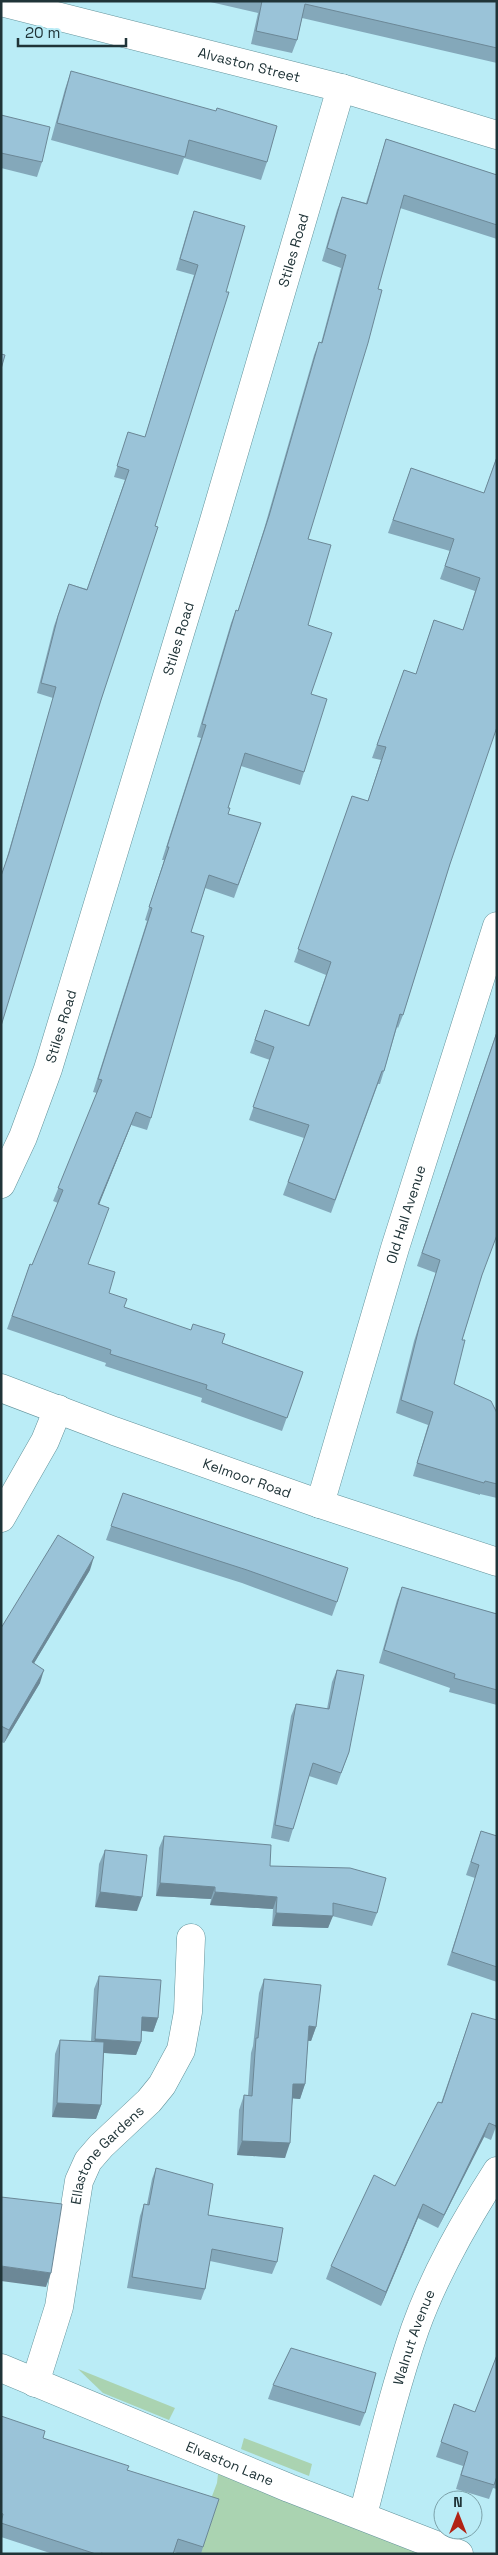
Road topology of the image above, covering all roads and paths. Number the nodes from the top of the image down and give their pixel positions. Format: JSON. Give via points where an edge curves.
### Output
{"nodes":[{"id":1,"x":1,"y":2,"type":"edge"},
{"id":2,"x":341,"y":88,"type":"junction"},
{"id":3,"x":497,"y":135,"type":"edge"},
{"id":4,"x":497,"y":926,"type":"edge"},
{"id":5,"x":1,"y":1184,"type":"edge"},
{"id":6,"x":1,"y":1388,"type":"edge"},
{"id":7,"x":58,"y":1409,"type":"junction"},
{"id":8,"x":320,"y":1504,"type":"junction"},
{"id":9,"x":1,"y":1518,"type":"edge"},
{"id":10,"x":497,"y":1562,"type":"edge"},
{"id":11,"x":191,"y":1938,"type":"dead end"},
{"id":12,"x":497,"y":2171,"type":"edge"},
{"id":13,"x":1,"y":2368,"type":"edge"},
{"id":14,"x":35,"y":2383,"type":"junction"},
{"id":15,"x":363,"y":2515,"type":"junction"},
{"id":16,"x":459,"y":2554,"type":"edge"}],
"edges":[{"from":1,"to":2,"type":"street","name":"Alvaston Street"},
{"from":2,"to":3,"type":"street","name":"Alvaston Street"},
{"from":2,"to":5,"type":"street","name":"Stiles Road","via":[[48,1069],[23,1137]]},
{"from":4,"to":8,"type":"street","name":"Old Hall Avenue","via":[[395,1248]]},
{"from":6,"to":7,"type":"street","name":"Kelmoor Road"},
{"from":7,"to":8,"type":"street","name":"Kelmoor Road"},
{"from":7,"to":9,"type":"street","via":[[45,1441]]},
{"from":8,"to":10,"type":"street","name":"Kelmoor Road"},
{"from":11,"to":14,"type":"street","name":"Ellastone Gardens","via":[[188,2012],[182,2050],[162,2085],[100,2146],[88,2161],[79,2181],[59,2307]]},
{"from":12,"to":15,"type":"street","name":"Walnut Avenue","via":[[450,2252],[416,2328]]},
{"from":13,"to":14,"type":"street","name":"Elvaston Lane"},
{"from":14,"to":15,"type":"street","name":"Elvaston Lane","via":[[289,2488]]},
{"from":15,"to":16,"type":"street","name":"Elvaston Lane"}]}
